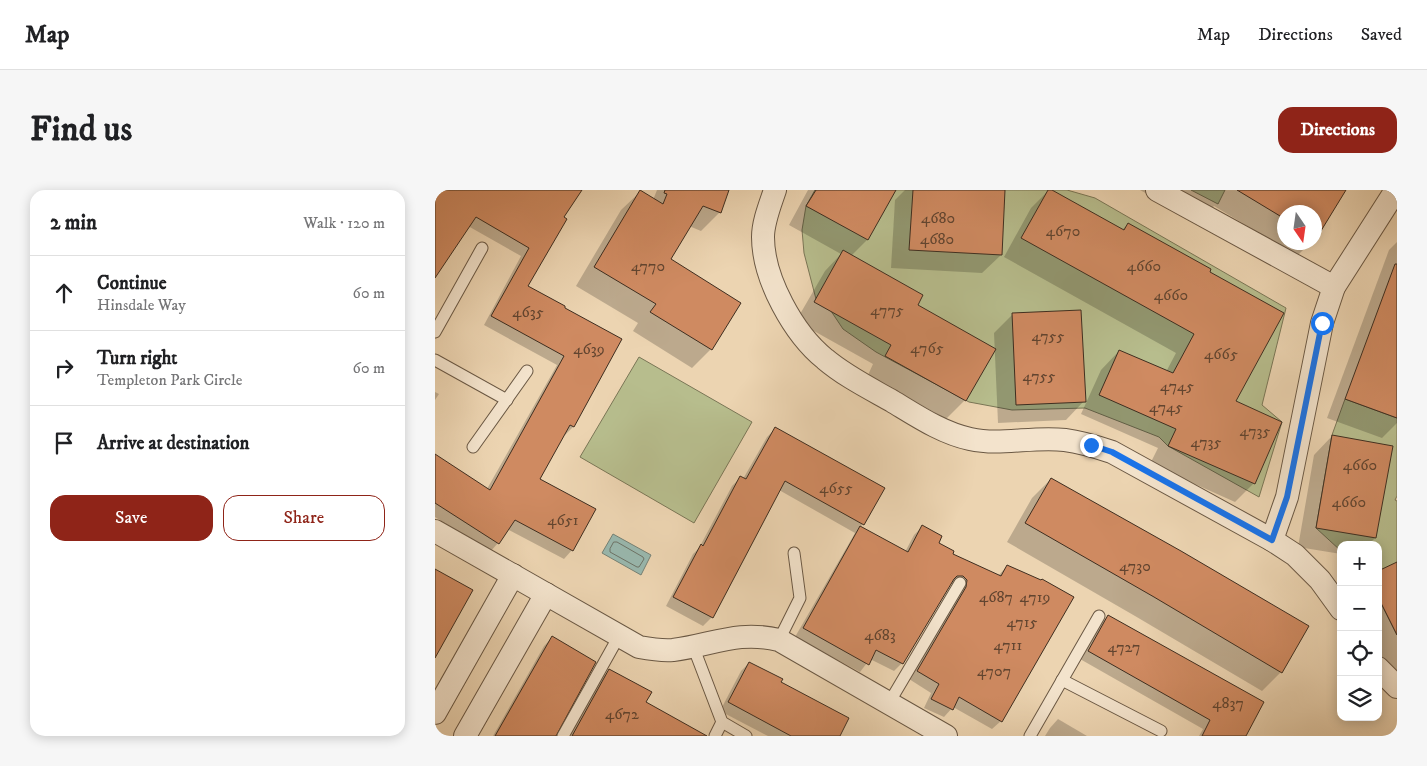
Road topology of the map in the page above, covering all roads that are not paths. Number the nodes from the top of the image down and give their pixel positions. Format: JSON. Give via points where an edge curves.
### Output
{"nodes":[{"id":1,"x":775,"y":190,"type":"edge"},
{"id":2,"x":1157,"y":190,"type":"edge"},
{"id":3,"x":1396,"y":190,"type":"edge"},
{"id":4,"x":481,"y":248,"type":"dead end"},
{"id":5,"x":1334,"y":287,"type":"junction"},
{"id":6,"x":435,"y":332,"type":"edge"},
{"id":7,"x":435,"y":360,"type":"edge"},
{"id":8,"x":527,"y":371,"type":"dead end"},
{"id":9,"x":507,"y":400,"type":"junction"},
{"id":10,"x":473,"y":447,"type":"dead end"},
{"id":11,"x":437,"y":537,"type":"edge"},
{"id":12,"x":1272,"y":540,"type":"junction"},
{"id":13,"x":794,"y":553,"type":"dead end"},
{"id":14,"x":513,"y":575,"type":"junction"},
{"id":15,"x":960,"y":584,"type":"dead end"},
{"id":16,"x":546,"y":594,"type":"junction"},
{"id":17,"x":1337,"y":603,"type":"edge"},
{"id":18,"x":1099,"y":616,"type":"dead end"},
{"id":19,"x":619,"y":636,"type":"junction"},
{"id":20,"x":779,"y":640,"type":"junction"},
{"id":21,"x":693,"y":646,"type":"junction"},
{"id":22,"x":1382,"y":672,"type":"edge"},
{"id":23,"x":1062,"y":680,"type":"junction"},
{"id":24,"x":1397,"y":686,"type":"edge"},
{"id":25,"x":889,"y":703,"type":"junction"},
{"id":26,"x":435,"y":713,"type":"edge"},
{"id":27,"x":722,"y":722,"type":"junction"},
{"id":28,"x":1161,"y":732,"type":"dead end"},
{"id":29,"x":465,"y":736,"type":"edge"},
{"id":30,"x":563,"y":736,"type":"edge"},
{"id":31,"x":715,"y":736,"type":"edge"},
{"id":32,"x":746,"y":736,"type":"edge"},
{"id":33,"x":946,"y":736,"type":"edge"},
{"id":34,"x":1030,"y":736,"type":"edge"}],
"edges":[{"from":1,"to":12,"type":"street","via":[[763,237],[767,263],[779,298],[801,335],[845,374],[942,430],[969,439],[987,442],[1063,440],[1112,452]]},
{"from":2,"to":5,"type":"street"},
{"from":3,"to":5,"type":"street"},
{"from":4,"to":6,"type":"lane"},
{"from":5,"to":12,"type":"street","via":[[1322,323],[1287,497]]},
{"from":7,"to":9,"type":"lane"},
{"from":8,"to":9,"type":"lane"},
{"from":9,"to":10,"type":"lane"},
{"from":11,"to":14,"type":"street"},
{"from":12,"to":17,"type":"street","via":[[1295,555],[1320,580]]},
{"from":13,"to":20,"type":"lane","via":[[799,598]]},
{"from":14,"to":16,"type":"street"},
{"from":14,"to":26,"type":"street"},
{"from":15,"to":25,"type":"lane"},
{"from":16,"to":19,"type":"street"},
{"from":16,"to":29,"type":"street"},
{"from":18,"to":23,"type":"lane"},
{"from":19,"to":21,"type":"street","via":[[639,647],[656,650]]},
{"from":19,"to":30,"type":"lane"},
{"from":20,"to":21,"type":"street","via":[[738,636]]},
{"from":20,"to":25,"type":"street"},
{"from":21,"to":27,"type":"lane"},
{"from":22,"to":24,"type":"street"},
{"from":23,"to":28,"type":"lane"},
{"from":23,"to":34,"type":"lane"},
{"from":25,"to":33,"type":"street"},
{"from":27,"to":31,"type":"lane"},
{"from":27,"to":32,"type":"lane"}]}
